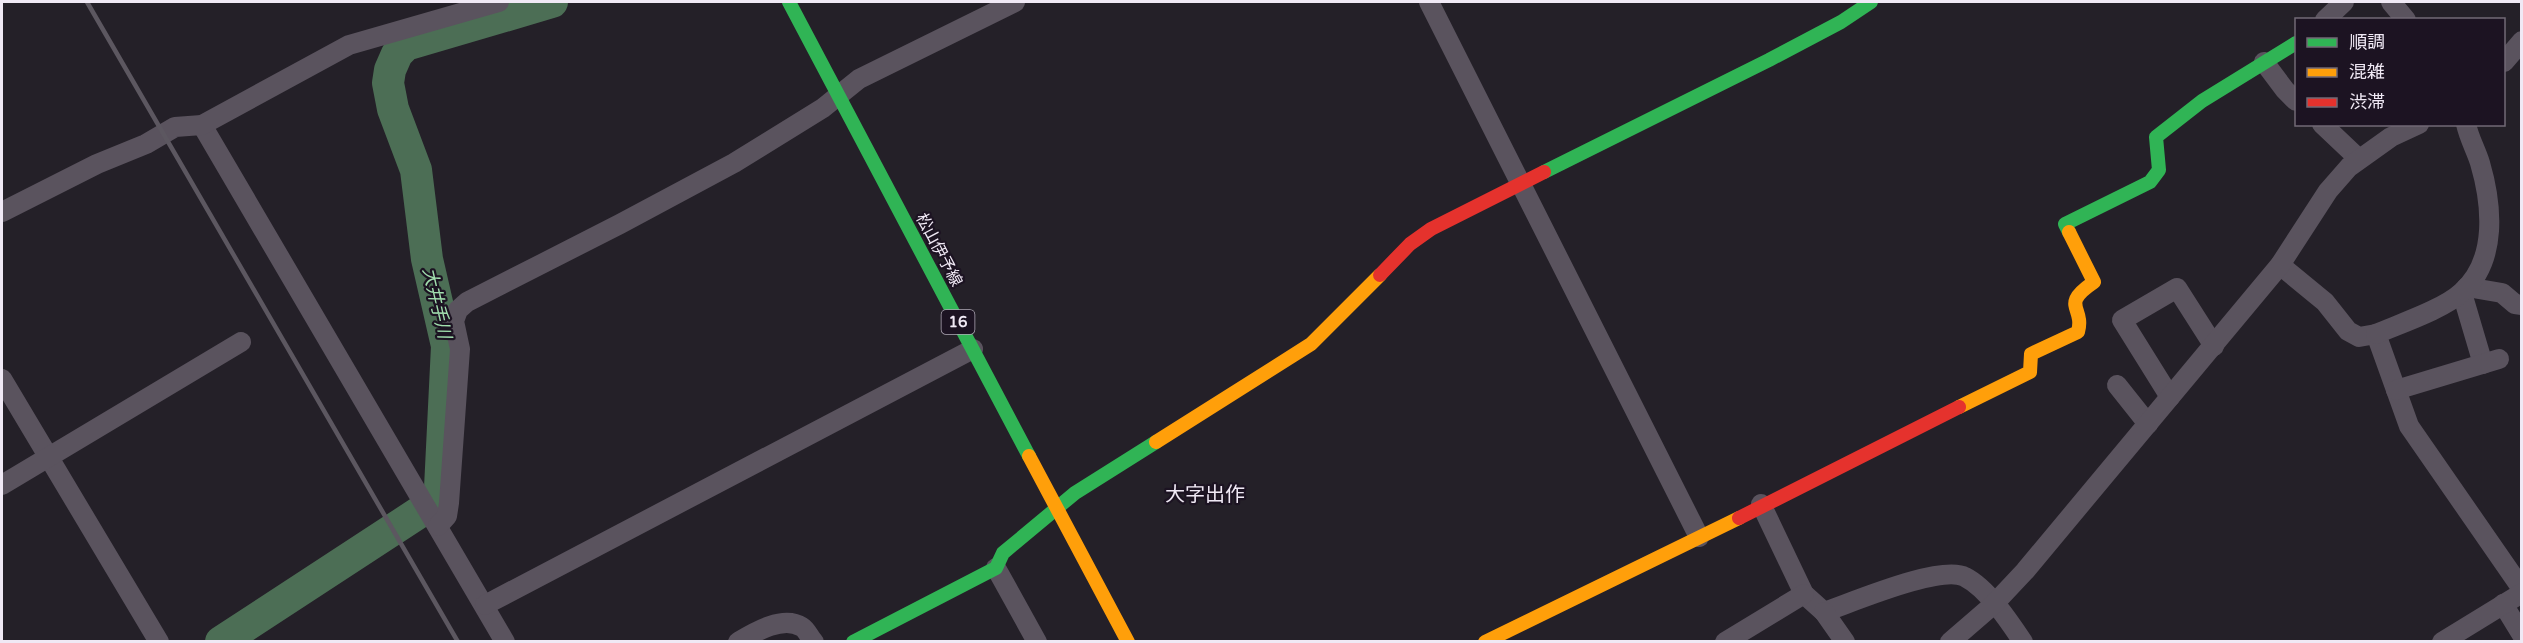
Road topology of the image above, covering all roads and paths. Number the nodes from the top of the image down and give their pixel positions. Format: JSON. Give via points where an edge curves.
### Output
{"nodes":[{"id":1,"x":499,"y":2,"type":"edge"},
{"id":2,"x":789,"y":2,"type":"edge"},
{"id":3,"x":1015,"y":2,"type":"edge"},
{"id":4,"x":1429,"y":2,"type":"edge"},
{"id":5,"x":1871,"y":2,"type":"edge"},
{"id":6,"x":2344,"y":2,"type":"edge"},
{"id":7,"x":2391,"y":2,"type":"edge"},
{"id":8,"x":2327,"y":18,"type":"edge"},
{"id":9,"x":2404,"y":18,"type":"edge"},
{"id":10,"x":2295,"y":44,"type":"edge"},
{"id":11,"x":2264,"y":62,"type":"junction"},
{"id":12,"x":838,"y":96,"type":"junction"},
{"id":13,"x":2295,"y":100,"type":"edge"},
{"id":14,"x":202,"y":125,"type":"junction"},
{"id":15,"x":2324,"y":126,"type":"edge"},
{"id":16,"x":2415,"y":126,"type":"edge"},
{"id":17,"x":2466,"y":126,"type":"edge"},
{"id":18,"x":2359,"y":159,"type":"junction"},
{"id":19,"x":1521,"y":183,"type":"junction"},
{"id":20,"x":2,"y":212,"type":"edge"},
{"id":21,"x":2280,"y":265,"type":"junction"},
{"id":22,"x":2464,"y":290,"type":"junction"},
{"id":23,"x":2522,"y":305,"type":"edge"},
{"id":24,"x":2376,"y":334,"type":"junction"},
{"id":25,"x":241,"y":342,"type":"dead end"},
{"id":26,"x":2214,"y":346,"type":"junction"},
{"id":27,"x":973,"y":348,"type":"junction"},
{"id":28,"x":2,"y":379,"type":"edge"},
{"id":29,"x":2117,"y":385,"type":"dead end"},
{"id":30,"x":2396,"y":390,"type":"junction"},
{"id":31,"x":2170,"y":397,"type":"junction"},
{"id":32,"x":2148,"y":424,"type":"junction"},
{"id":33,"x":48,"y":458,"type":"junction"},
{"id":34,"x":2,"y":485,"type":"edge"},
{"id":35,"x":1761,"y":504,"type":"junction"},
{"id":36,"x":1057,"y":509,"type":"junction"},
{"id":37,"x":431,"y":515,"type":"junction"},
{"id":38,"x":1699,"y":537,"type":"junction"},
{"id":39,"x":996,"y":568,"type":"junction"},
{"id":40,"x":2522,"y":591,"type":"edge"},
{"id":41,"x":1804,"y":594,"type":"junction"},
{"id":42,"x":1994,"y":604,"type":"junction"},
{"id":43,"x":2503,"y":604,"type":"junction"},
{"id":44,"x":484,"y":605,"type":"junction"},
{"id":45,"x":1824,"y":612,"type":"junction"},
{"id":46,"x":2522,"y":635,"type":"edge"},
{"id":47,"x":810,"y":636,"type":"edge"},
{"id":48,"x":1125,"y":640,"type":"edge"},
{"id":49,"x":159,"y":642,"type":"edge"},
{"id":50,"x":505,"y":642,"type":"edge"},
{"id":51,"x":738,"y":642,"type":"edge"},
{"id":52,"x":853,"y":642,"type":"edge"},
{"id":53,"x":1037,"y":642,"type":"edge"},
{"id":54,"x":1485,"y":642,"type":"edge"},
{"id":55,"x":1725,"y":642,"type":"edge"},
{"id":56,"x":1845,"y":642,"type":"edge"},
{"id":57,"x":1950,"y":642,"type":"edge"},
{"id":58,"x":2023,"y":642,"type":"edge"},
{"id":59,"x":2442,"y":642,"type":"edge"}],
"edges":[{"from":1,"to":14,"type":"street","via":[[349,45]]},
{"from":2,"to":12,"type":"street","name":"松山伊予線","number":"16"},
{"from":3,"to":12,"type":"street","via":[[859,79]]},
{"from":4,"to":19,"type":"street"},
{"from":5,"to":19,"type":"street","via":[[1821,33]]},
{"from":6,"to":8,"type":"street"},
{"from":7,"to":9,"type":"street"},
{"from":10,"to":11,"type":"street"},
{"from":11,"to":13,"type":"street"},
{"from":11,"to":35,"type":"street","via":[[2202,101],[2156,137],[2159,170],[2150,182],[2065,224],[2094,282],[2075,296],[2078,332],[2031,354],[2030,372]]},
{"from":12,"to":27,"type":"street","name":"松山伊予線","number":"16"},
{"from":12,"to":37,"type":"street","via":[[734,163],[458,310],[454,321],[460,349],[449,503],[447,516]]},
{"from":14,"to":20,"type":"street","via":[[175,127]]},
{"from":14,"to":37,"type":"street"},
{"from":15,"to":18,"type":"street"},
{"from":16,"to":18,"type":"street"},
{"from":17,"to":22,"type":"street","via":[[2479,161],[2490,222],[2482,260]]},
{"from":18,"to":21,"type":"street","via":[[2328,191]]},
{"from":19,"to":36,"type":"street","via":[[1419,236],[1311,344],[1075,493]]},
{"from":19,"to":38,"type":"street"},
{"from":21,"to":24,"type":"street","via":[[2325,302],[2348,331],[2359,337]]},
{"from":21,"to":26,"type":"street"},
{"from":22,"to":23,"type":"street","via":[[2502,293]]},
{"from":22,"to":24,"type":"street","via":[[2445,303]]},
{"from":22,"to":30,"type":"street","via":[[2491,361]]},
{"from":24,"to":30,"type":"street"},
{"from":25,"to":33,"type":"street"},
{"from":26,"to":31,"type":"street"},
{"from":26,"to":31,"type":"street","via":[[2177,288],[2122,320]]},
{"from":27,"to":36,"type":"street","name":"松山伊予線","number":"16"},
{"from":27,"to":44,"type":"street"},
{"from":28,"to":33,"type":"street"},
{"from":29,"to":32,"type":"street"},
{"from":30,"to":40,"type":"street","via":[[2409,426]]},
{"from":31,"to":32,"type":"street"},
{"from":32,"to":42,"type":"street"},
{"from":33,"to":34,"type":"street"},
{"from":33,"to":49,"type":"street"},
{"from":35,"to":38,"type":"street"},
{"from":35,"to":41,"type":"street"},
{"from":36,"to":39,"type":"street","via":[[1003,553]]},
{"from":36,"to":48,"type":"street","name":"松山伊予線","number":"16"},
{"from":37,"to":44,"type":"street"},
{"from":38,"to":54,"type":"street"},
{"from":39,"to":52,"type":"street"},
{"from":39,"to":53,"type":"street"},
{"from":40,"to":43,"type":"street"},
{"from":41,"to":45,"type":"street"},
{"from":41,"to":55,"type":"street"},
{"from":42,"to":45,"type":"street","via":[[1963,575],[1933,576]]},
{"from":42,"to":57,"type":"street"},
{"from":42,"to":58,"type":"street"},
{"from":43,"to":46,"type":"street"},
{"from":43,"to":59,"type":"street"},
{"from":44,"to":50,"type":"street"},
{"from":45,"to":56,"type":"street"},
{"from":47,"to":51,"type":"street","via":[[795,623],[770,626]]}]}
